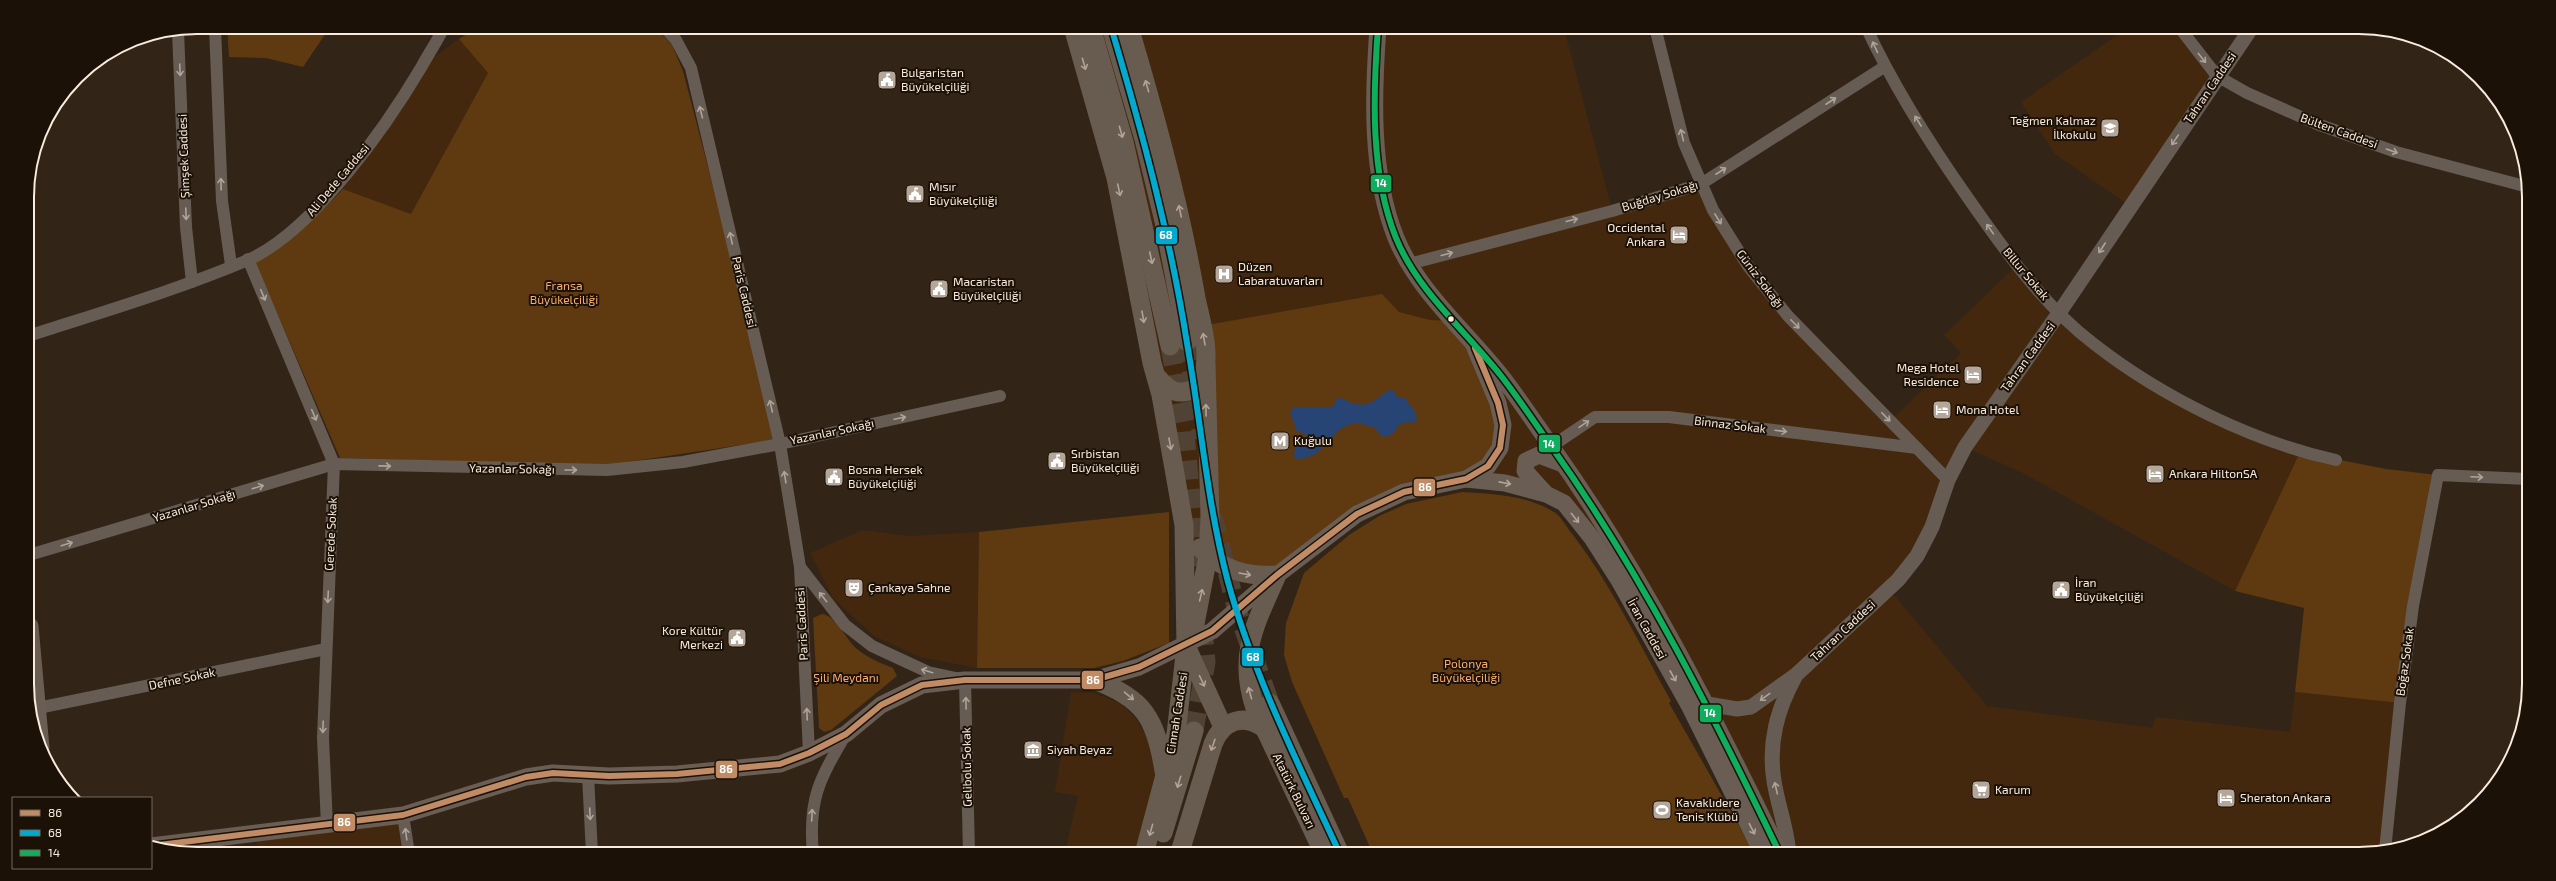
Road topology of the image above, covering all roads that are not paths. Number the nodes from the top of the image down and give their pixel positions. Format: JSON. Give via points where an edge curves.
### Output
{"nodes":[{"id":1,"x":215,"y":34,"type":"edge"},
{"id":2,"x":441,"y":34,"type":"edge"},
{"id":3,"x":670,"y":34,"type":"edge"},
{"id":4,"x":1075,"y":34,"type":"edge"},
{"id":5,"x":1093,"y":34,"type":"edge"},
{"id":6,"x":1113,"y":34,"type":"edge"},
{"id":7,"x":1131,"y":34,"type":"edge"},
{"id":8,"x":1378,"y":34,"type":"edge"},
{"id":9,"x":1656,"y":34,"type":"edge"},
{"id":10,"x":1869,"y":34,"type":"edge"},
{"id":11,"x":2184,"y":34,"type":"edge"},
{"id":12,"x":2247,"y":34,"type":"edge"},
{"id":13,"x":178,"y":35,"type":"edge"},
{"id":14,"x":1884,"y":67,"type":"junction"},
{"id":15,"x":2217,"y":76,"type":"junction"},
{"id":16,"x":1701,"y":184,"type":"junction"},
{"id":17,"x":2522,"y":186,"type":"edge"},
{"id":18,"x":248,"y":259,"type":"junction"},
{"id":19,"x":1409,"y":264,"type":"junction"},
{"id":20,"x":231,"y":265,"type":"junction"},
{"id":21,"x":192,"y":282,"type":"junction"},
{"id":22,"x":2059,"y":313,"type":"junction"},
{"id":23,"x":34,"y":334,"type":"edge"},
{"id":24,"x":1475,"y":348,"type":"junction"},
{"id":25,"x":1206,"y":364,"type":"junction"},
{"id":26,"x":1158,"y":378,"type":"junction"},
{"id":27,"x":1000,"y":396,"type":"dead end"},
{"id":28,"x":780,"y":444,"type":"junction"},
{"id":29,"x":1552,"y":446,"type":"junction"},
{"id":30,"x":1917,"y":448,"type":"junction"},
{"id":31,"x":2336,"y":460,"type":"dead end"},
{"id":32,"x":334,"y":464,"type":"junction"},
{"id":33,"x":1563,"y":464,"type":"junction"},
{"id":34,"x":1466,"y":479,"type":"junction"},
{"id":35,"x":2522,"y":479,"type":"edge"},
{"id":36,"x":1948,"y":480,"type":"junction"},
{"id":37,"x":1546,"y":494,"type":"junction"},
{"id":38,"x":1184,"y":525,"type":"junction"},
{"id":39,"x":34,"y":554,"type":"edge"},
{"id":40,"x":1208,"y":556,"type":"junction"},
{"id":41,"x":800,"y":567,"type":"junction"},
{"id":42,"x":1277,"y":575,"type":"junction"},
{"id":43,"x":1186,"y":646,"type":"junction"},
{"id":44,"x":326,"y":649,"type":"junction"},
{"id":45,"x":34,"y":667,"type":"edge"},
{"id":46,"x":1797,"y":674,"type":"junction"},
{"id":47,"x":965,"y":680,"type":"junction"},
{"id":48,"x":1094,"y":680,"type":"junction"},
{"id":49,"x":1270,"y":703,"type":"tunnel mouth"},
{"id":50,"x":1707,"y":704,"type":"junction"},
{"id":51,"x":38,"y":708,"type":"junction"},
{"id":52,"x":39,"y":723,"type":"edge"},
{"id":53,"x":1223,"y":727,"type":"junction"},
{"id":54,"x":1265,"y":729,"type":"junction"},
{"id":55,"x":1194,"y":731,"type":"tunnel mouth"},
{"id":56,"x":846,"y":734,"type":"junction"},
{"id":57,"x":809,"y":753,"type":"junction"},
{"id":58,"x":588,"y":776,"type":"junction"},
{"id":59,"x":1165,"y":779,"type":"junction"},
{"id":60,"x":403,"y":814,"type":"junction"},
{"id":61,"x":327,"y":825,"type":"junction"},
{"id":62,"x":166,"y":844,"type":"edge"},
{"id":63,"x":2386,"y":845,"type":"edge"},
{"id":64,"x":408,"y":847,"type":"edge"},
{"id":65,"x":592,"y":847,"type":"edge"},
{"id":66,"x":813,"y":847,"type":"edge"},
{"id":67,"x":969,"y":847,"type":"edge"},
{"id":68,"x":1146,"y":847,"type":"edge"},
{"id":69,"x":1159,"y":847,"type":"edge"},
{"id":70,"x":1183,"y":847,"type":"edge"},
{"id":71,"x":1321,"y":847,"type":"edge"},
{"id":72,"x":1337,"y":847,"type":"edge"},
{"id":73,"x":1760,"y":847,"type":"edge"},
{"id":74,"x":1777,"y":847,"type":"edge"},
{"id":75,"x":1788,"y":847,"type":"edge"}],
"edges":[{"from":20,"to":1,"type":"street","one_way":true,"via":[[222,200]]},
{"from":2,"to":18,"type":"street","name":"Ali Dede Caddesi","via":[[396,109],[338,184],[314,211],[276,242]]},
{"from":28,"to":3,"type":"street","name":"Paris Caddesi","one_way":true,"via":[[691,68]]},
{"from":4,"to":26,"type":"main road","one_way":true,"via":[[1116,178],[1152,363]]},
{"from":5,"to":6,"type":"main road","one_way":true,"via":[[1179,344],[1164,220],[1144,139]]},
{"from":25,"to":7,"type":"main road","one_way":true,"via":[[1180,211]]},
{"from":8,"to":19,"type":"main road","name":"İran Caddesi","via":[[1375,113],[1377,147],[1384,196],[1396,237]]},
{"from":16,"to":9,"type":"street","name":"Güniz Sokağı","one_way":true,"via":[[1684,143]]},
{"from":14,"to":10,"type":"street","name":"Billur Sokak","one_way":true},
{"from":11,"to":15,"type":"street","name":"Bülten Caddesi","one_way":true},
{"from":12,"to":15,"type":"street","name":"Tahran Caddesi"},
{"from":13,"to":21,"type":"street","name":"Şimşek Caddesi","one_way":true,"via":[[186,227]]},
{"from":16,"to":14,"type":"street","name":"Buğday Sokağı","one_way":true},
{"from":22,"to":14,"type":"street","name":"Billur Sokak","one_way":true,"via":[[1993,234],[1937,152]]},
{"from":15,"to":17,"type":"street","name":"Bülten Caddesi","one_way":true,"via":[[2285,111],[2349,136],[2434,164]]},
{"from":15,"to":22,"type":"street","name":"Tahran Caddesi","one_way":true},
{"from":19,"to":16,"type":"street","name":"Buğday Sokağı","one_way":true},
{"from":16,"to":30,"type":"street","name":"Güniz Sokağı","one_way":true,"via":[[1713,210],[1748,266],[1788,316]]},
{"from":18,"to":20,"type":"street","name":"Ali Dede Caddesi"},
{"from":18,"to":32,"type":"street","name":"Gerede Sokak","one_way":true},
{"from":19,"to":24,"type":"main road","name":"İran Caddesi"},
{"from":20,"to":21,"type":"street","name":"Ali Dede Caddesi"},
{"from":21,"to":23,"type":"street","name":"Ali Dede Caddesi"},
{"from":22,"to":31,"type":"street","name":"Billur Sokak","via":[[2094,344],[2132,370],[2205,413],[2292,450]]},
{"from":22,"to":36,"type":"street","name":"Tahran Caddesi","via":[[1965,446]]},
{"from":24,"to":29,"type":"main road","name":"İran Caddesi","via":[[1502,377]]},
{"from":24,"to":34,"type":"main road","via":[[1498,403],[1503,425],[1500,448],[1493,459]]},
{"from":25,"to":26,"type":"main road","via":[[1200,384],[1190,390],[1172,390]]},
{"from":40,"to":25,"type":"main road","one_way":true,"via":[[1210,518]]},
{"from":26,"to":38,"type":"main road","one_way":true},
{"from":28,"to":27,"type":"street","name":"Yazanlar Sokağı","one_way":true},
{"from":32,"to":28,"type":"street","name":"Yazanlar Sokağı","one_way":true,"via":[[607,470],[683,462]]},
{"from":41,"to":28,"type":"street","name":"Paris Caddesi","one_way":true},
{"from":29,"to":30,"type":"street","name":"Binnaz Sokak","one_way":true,"via":[[1594,417],[1669,417]]},
{"from":29,"to":33,"type":"main road","name":"İran Caddesi"},
{"from":30,"to":36,"type":"street","name":"Güniz Sokağı"},
{"from":39,"to":32,"type":"street","name":"Yazanlar Sokağı","one_way":true},
{"from":32,"to":44,"type":"street","name":"Gerede Sokak","one_way":true},
{"from":33,"to":37,"type":"main road","via":[[1539,455],[1526,460],[1525,471]]},
{"from":33,"to":50,"type":"main road","name":"İran Caddesi","via":[[1641,584]]},
{"from":34,"to":37,"type":"main road","name":"İran Caddesi","one_way":true,"via":[[1505,483]]},
{"from":34,"to":42,"type":"main road","via":[[1404,492],[1374,505],[1357,514]]},
{"from":63,"to":35,"type":"street","name":"Boğaz Sokak","one_way":true,"via":[[2398,710],[2413,606],[2438,475]]},
{"from":36,"to":46,"type":"street","name":"Tahran Caddesi","via":[[1932,527],[1917,556],[1898,580]]},
{"from":37,"to":73,"type":"main road","name":"İran Caddesi","one_way":true,"via":[[1564,503],[1592,538],[1620,582],[1689,705]]},
{"from":38,"to":40,"type":"main road"},
{"from":38,"to":43,"type":"main road"},
{"from":40,"to":42,"type":"main road","one_way":true,"via":[[1231,571],[1252,575]]},
{"from":43,"to":40,"type":"main road","one_way":true,"via":[[1194,629]]},
{"from":47,"to":41,"type":"street","name":"Paris Caddesi","one_way":true,"via":[[921,669],[872,646],[845,625]]},
{"from":57,"to":41,"type":"street","name":"Paris Caddesi","one_way":true},
{"from":42,"to":43,"type":"main road","via":[[1212,631]]},
{"from":54,"to":42,"type":"main road","name":"Atatürk Bulvarı","one_way":true,"via":[[1248,686],[1247,659],[1254,624]]},
{"from":43,"to":48,"type":"main road","via":[[1139,667]]},
{"from":43,"to":53,"type":"main road","one_way":true},
{"from":43,"to":59,"type":"main road","name":"Cinnah Caddesi","via":[[1176,734]]},
{"from":44,"to":51,"type":"street","name":"Defne Sokak"},
{"from":44,"to":61,"type":"street","name":"Gerede Sokak","one_way":true,"via":[[323,738]]},
{"from":45,"to":51,"type":"main road"},
{"from":46,"to":50,"type":"street","name":"Tahran Caddesi","one_way":true,"via":[[1751,707],[1737,709]]},
{"from":75,"to":46,"type":"street","name":"Tahran Caddesi","one_way":true,"via":[[1774,782],[1772,745],[1775,725],[1786,694]]},
{"from":47,"to":48,"type":"main road"},
{"from":47,"to":56,"type":"main road","via":[[922,685],[909,690],[881,705]]},
{"from":67,"to":47,"type":"street","name":"Gelibolu Sokak","one_way":true},
{"from":48,"to":59,"type":"main road","one_way":true,"via":[[1124,692],[1138,704],[1157,736]]},
{"from":49,"to":72,"type":"main road","name":"Atatürk Bulvarı"},
{"from":50,"to":74,"type":"main road","name":"İran Caddesi"},
{"from":51,"to":52,"type":"main road"},
{"from":53,"to":54,"type":"main road","via":[[1231,722],[1245,720],[1257,723]]},
{"from":53,"to":70,"type":"main road","one_way":true,"via":[[1213,744]]},
{"from":54,"to":71,"type":"main road","name":"Atatürk Bulvarı"},
{"from":55,"to":69,"type":"main road","name":"Cinnah Caddesi","one_way":true},
{"from":56,"to":57,"type":"main road"},
{"from":66,"to":56,"type":"street","one_way":true,"via":[[812,820],[817,787]]},
{"from":57,"to":58,"type":"main road","via":[[780,764],[756,767],[677,774]]},
{"from":58,"to":60,"type":"main road","via":[[553,773],[526,777]]},
{"from":58,"to":65,"type":"street","one_way":true},
{"from":59,"to":68,"type":"main road","name":"Cinnah Caddesi","one_way":true},
{"from":60,"to":61,"type":"main road"},
{"from":64,"to":60,"type":"street","one_way":true},
{"from":61,"to":62,"type":"main road"}]}
